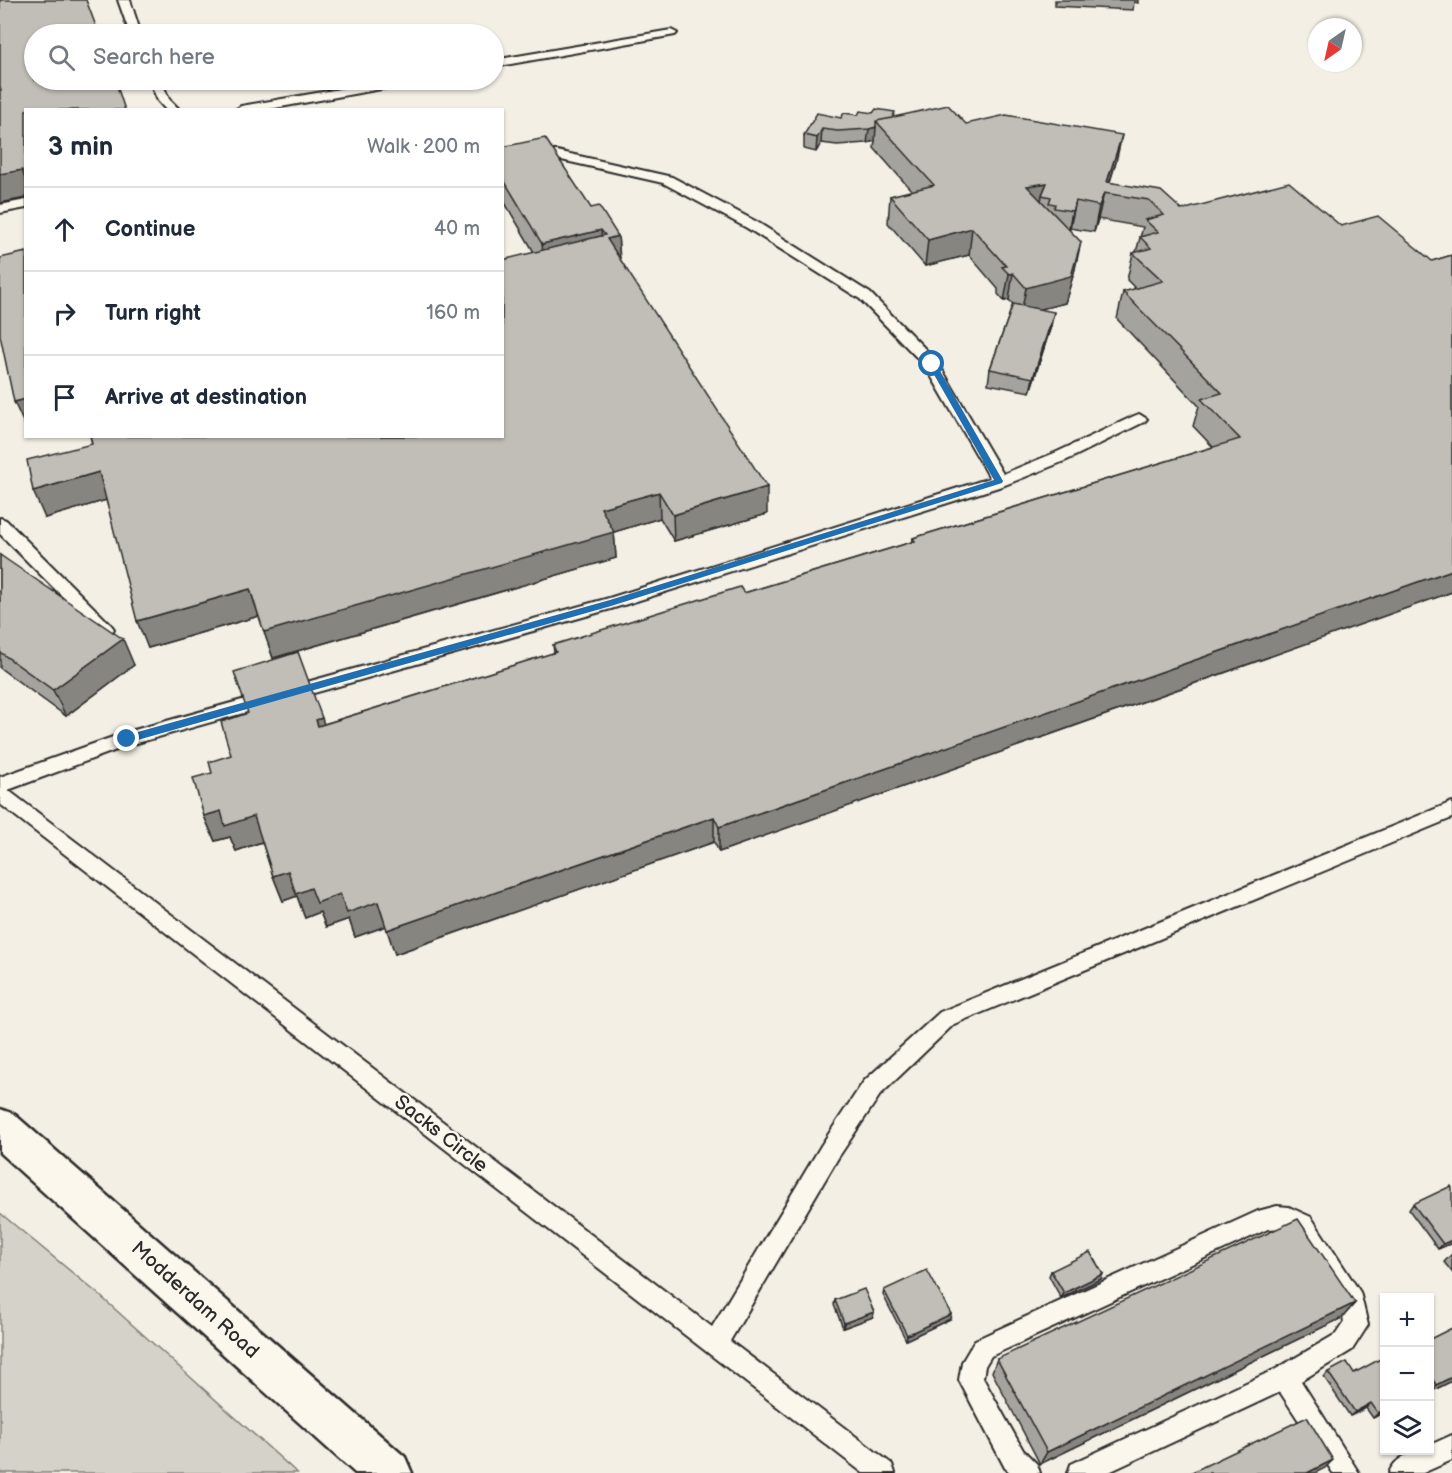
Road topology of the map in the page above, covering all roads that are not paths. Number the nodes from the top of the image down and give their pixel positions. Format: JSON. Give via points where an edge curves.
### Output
{"nodes":[{"id":1,"x":124,"y":0,"type":"edge"},
{"id":2,"x":132,"y":24,"type":"edge"},
{"id":3,"x":671,"y":33,"type":"dead end"},
{"id":4,"x":504,"y":62,"type":"edge"},
{"id":5,"x":159,"y":90,"type":"edge"},
{"id":6,"x":353,"y":90,"type":"edge"},
{"id":7,"x":172,"y":108,"type":"edge"},
{"id":8,"x":252,"y":108,"type":"edge"},
{"id":9,"x":504,"y":163,"type":"edge"},
{"id":10,"x":24,"y":204,"type":"edge"},
{"id":11,"x":0,"y":209,"type":"edge"},
{"id":12,"x":1139,"y":418,"type":"dead end"},
{"id":13,"x":999,"y":481,"type":"junction"},
{"id":14,"x":0,"y":524,"type":"edge"},
{"id":15,"x":105,"y":629,"type":"edge"},
{"id":16,"x":0,"y":784,"type":"edge"},
{"id":17,"x":0,"y":794,"type":"edge"},
{"id":18,"x":1452,"y":810,"type":"edge"},
{"id":19,"x":0,"y":1127,"type":"edge"},
{"id":20,"x":715,"y":1345,"type":"junction"},
{"id":21,"x":1284,"y":1377,"type":"junction"},
{"id":22,"x":1452,"y":1447,"type":"edge"},
{"id":23,"x":1412,"y":1470,"type":"edge"},
{"id":24,"x":389,"y":1473,"type":"edge"},
{"id":25,"x":883,"y":1473,"type":"edge"},
{"id":26,"x":1028,"y":1473,"type":"edge"},
{"id":27,"x":1080,"y":1473,"type":"edge"},
{"id":28,"x":1347,"y":1473,"type":"edge"}],
"edges":[{"from":1,"to":2,"type":"lane"},
{"from":3,"to":4,"type":"lane"},
{"from":5,"to":7,"type":"lane"},
{"from":6,"to":8,"type":"lane"},
{"from":9,"to":13,"type":"lane","via":[[557,155],[668,180],[752,225],[865,296],[932,364]]},
{"from":10,"to":11,"type":"lane"},
{"from":12,"to":13,"type":"lane","via":[[1062,456]]},
{"from":13,"to":16,"type":"lane","via":[[611,603],[127,739]]},
{"from":14,"to":15,"type":"lane"},
{"from":17,"to":20,"type":"lane","name":"Sacks Circle"},
{"from":18,"to":20,"type":"lane","via":[[947,1018],[872,1088]]},
{"from":19,"to":24,"type":"street","name":"Modderdam Road"},
{"from":20,"to":25,"type":"lane","name":"Sacks Circle"},
{"from":21,"to":26,"type":"lane","via":[[1344,1342],[1356,1326],[1356,1314],[1352,1300],[1303,1225],[1281,1215],[983,1348],[975,1357],[970,1380],[1014,1459]]},
{"from":21,"to":27,"type":"lane"},
{"from":21,"to":28,"type":"lane"},
{"from":22,"to":23,"type":"lane"}]}
